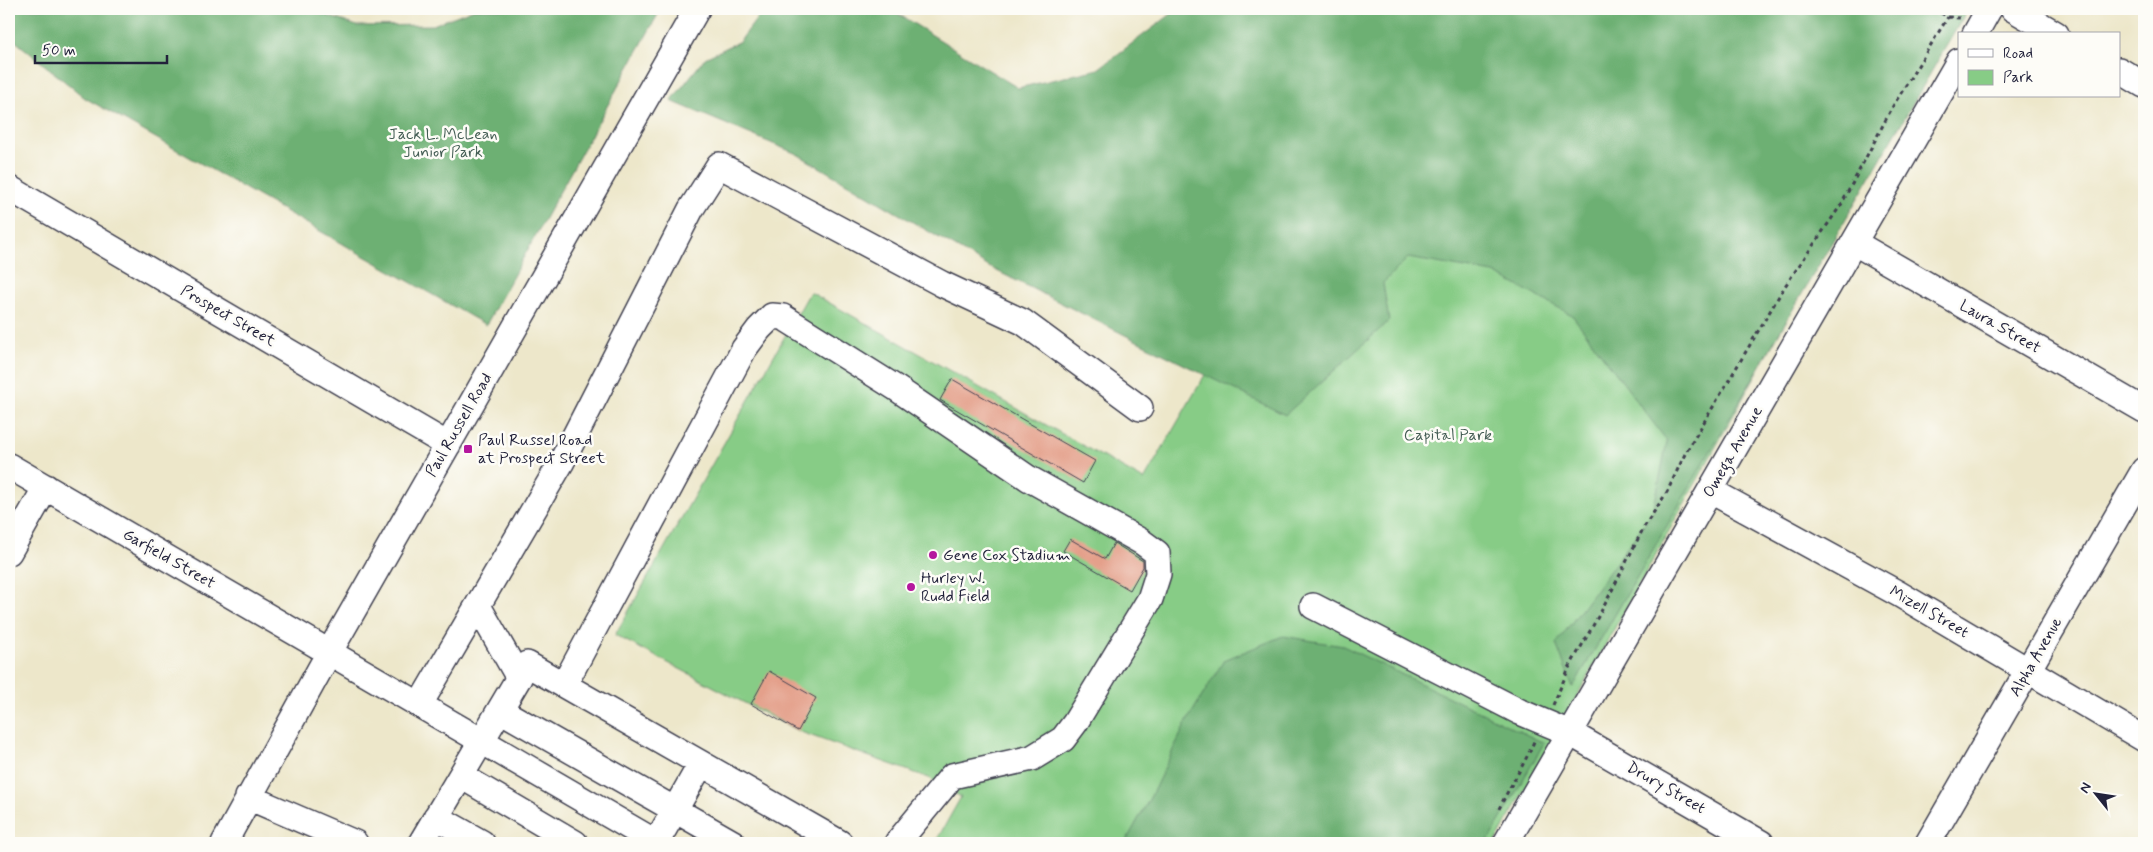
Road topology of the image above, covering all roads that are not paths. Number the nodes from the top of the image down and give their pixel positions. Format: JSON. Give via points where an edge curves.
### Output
{"nodes":[{"id":1,"x":697,"y":9,"type":"edge"},
{"id":2,"x":1989,"y":9,"type":"edge"},
{"id":3,"x":2013,"y":9,"type":"edge"},
{"id":4,"x":1976,"y":32,"type":"edge"},
{"id":5,"x":2053,"y":32,"type":"edge"},
{"id":6,"x":1958,"y":63,"type":"edge"},
{"id":7,"x":2120,"y":71,"type":"edge"},
{"id":8,"x":2144,"y":85,"type":"edge"},
{"id":9,"x":9,"y":188,"type":"edge"},
{"id":10,"x":1855,"y":243,"type":"junction"},
{"id":11,"x":1140,"y":408,"type":"dead end"},
{"id":12,"x":2144,"y":410,"type":"edge"},
{"id":13,"x":448,"y":444,"type":"junction"},
{"id":14,"x":9,"y":466,"type":"edge"},
{"id":15,"x":2144,"y":470,"type":"edge"},
{"id":16,"x":46,"y":487,"type":"junction"},
{"id":17,"x":1711,"y":491,"type":"junction"},
{"id":18,"x":9,"y":552,"type":"edge"},
{"id":19,"x":478,"y":606,"type":"junction"},
{"id":20,"x":1313,"y":606,"type":"dead end"},
{"id":21,"x":330,"y":652,"type":"junction"},
{"id":22,"x":2028,"y":671,"type":"junction"},
{"id":23,"x":519,"y":678,"type":"junction"},
{"id":24,"x":564,"y":685,"type":"junction"},
{"id":25,"x":420,"y":704,"type":"junction"},
{"id":26,"x":500,"y":710,"type":"junction"},
{"id":27,"x":1570,"y":733,"type":"junction"},
{"id":28,"x":2144,"y":739,"type":"edge"},
{"id":29,"x":482,"y":741,"type":"junction"},
{"id":30,"x":701,"y":764,"type":"junction"},
{"id":31,"x":461,"y":776,"type":"junction"},
{"id":32,"x":248,"y":797,"type":"junction"},
{"id":33,"x":675,"y":810,"type":"junction"},
{"id":34,"x":436,"y":817,"type":"junction"},
{"id":35,"x":1496,"y":839,"type":"edge"},
{"id":36,"x":224,"y":843,"type":"edge"},
{"id":37,"x":355,"y":843,"type":"edge"},
{"id":38,"x":421,"y":843,"type":"edge"},
{"id":39,"x":482,"y":843,"type":"edge"},
{"id":40,"x":575,"y":843,"type":"edge"},
{"id":41,"x":656,"y":843,"type":"edge"},
{"id":42,"x":733,"y":843,"type":"edge"},
{"id":43,"x":840,"y":843,"type":"edge"},
{"id":44,"x":897,"y":843,"type":"edge"},
{"id":45,"x":1761,"y":843,"type":"edge"},
{"id":46,"x":1928,"y":843,"type":"edge"}],
"edges":[{"from":1,"to":13,"type":"street","name":"Paul Russell Road"},
{"from":2,"to":4,"type":"street"},
{"from":3,"to":5,"type":"street"},
{"from":6,"to":10,"type":"street","name":"Omega Avenue"},
{"from":7,"to":8,"type":"street"},
{"from":9,"to":13,"type":"street","name":"Prospect Street"},
{"from":10,"to":12,"type":"street","name":"Laura Street"},
{"from":10,"to":17,"type":"street","name":"Omega Avenue"},
{"from":11,"to":19,"type":"street","via":[[1022,322],[942,284],[719,165],[691,209],[561,463]]},
{"from":13,"to":21,"type":"street","name":"Paul Russell Road"},
{"from":14,"to":16,"type":"street","name":"Garfield Street"},
{"from":15,"to":22,"type":"street","name":"Alpha Avenue"},
{"from":16,"to":18,"type":"street"},
{"from":16,"to":21,"type":"street","name":"Garfield Street"},
{"from":17,"to":22,"type":"street","name":"Mizell Street","via":[[1899,594]]},
{"from":17,"to":27,"type":"street","name":"Omega Avenue"},
{"from":19,"to":23,"type":"street"},
{"from":19,"to":25,"type":"street"},
{"from":20,"to":27,"type":"street","name":"Drury Street","via":[[1520,712]]},
{"from":21,"to":25,"type":"street","name":"Garfield Street"},
{"from":21,"to":32,"type":"street","name":"Paul Russell Road"},
{"from":22,"to":28,"type":"street","name":"Mizell Street"},
{"from":22,"to":46,"type":"street","name":"Alpha Avenue"},
{"from":23,"to":24,"type":"street","via":[[527,664]]},
{"from":23,"to":26,"type":"street"},
{"from":24,"to":30,"type":"street"},
{"from":24,"to":44,"type":"street","via":[[744,349],[772,316],[783,317],[896,388],[1028,478],[1157,553],[1158,574],[1150,599],[1062,739],[1032,758],[952,776]]},
{"from":25,"to":29,"type":"street","name":"Garfield Street"},
{"from":26,"to":29,"type":"street"},
{"from":26,"to":33,"type":"street"},
{"from":27,"to":35,"type":"street","name":"Omega Avenue"},
{"from":27,"to":45,"type":"street","name":"Drury Street"},
{"from":29,"to":31,"type":"street"},
{"from":29,"to":41,"type":"street","name":"Garfield Street"},
{"from":30,"to":33,"type":"street"},
{"from":30,"to":43,"type":"street"},
{"from":31,"to":34,"type":"street"},
{"from":31,"to":40,"type":"street"},
{"from":32,"to":36,"type":"street","name":"Paul Russell Road"},
{"from":32,"to":37,"type":"street"},
{"from":33,"to":41,"type":"street"},
{"from":33,"to":42,"type":"street"},
{"from":34,"to":38,"type":"street"},
{"from":34,"to":39,"type":"street"}]}
